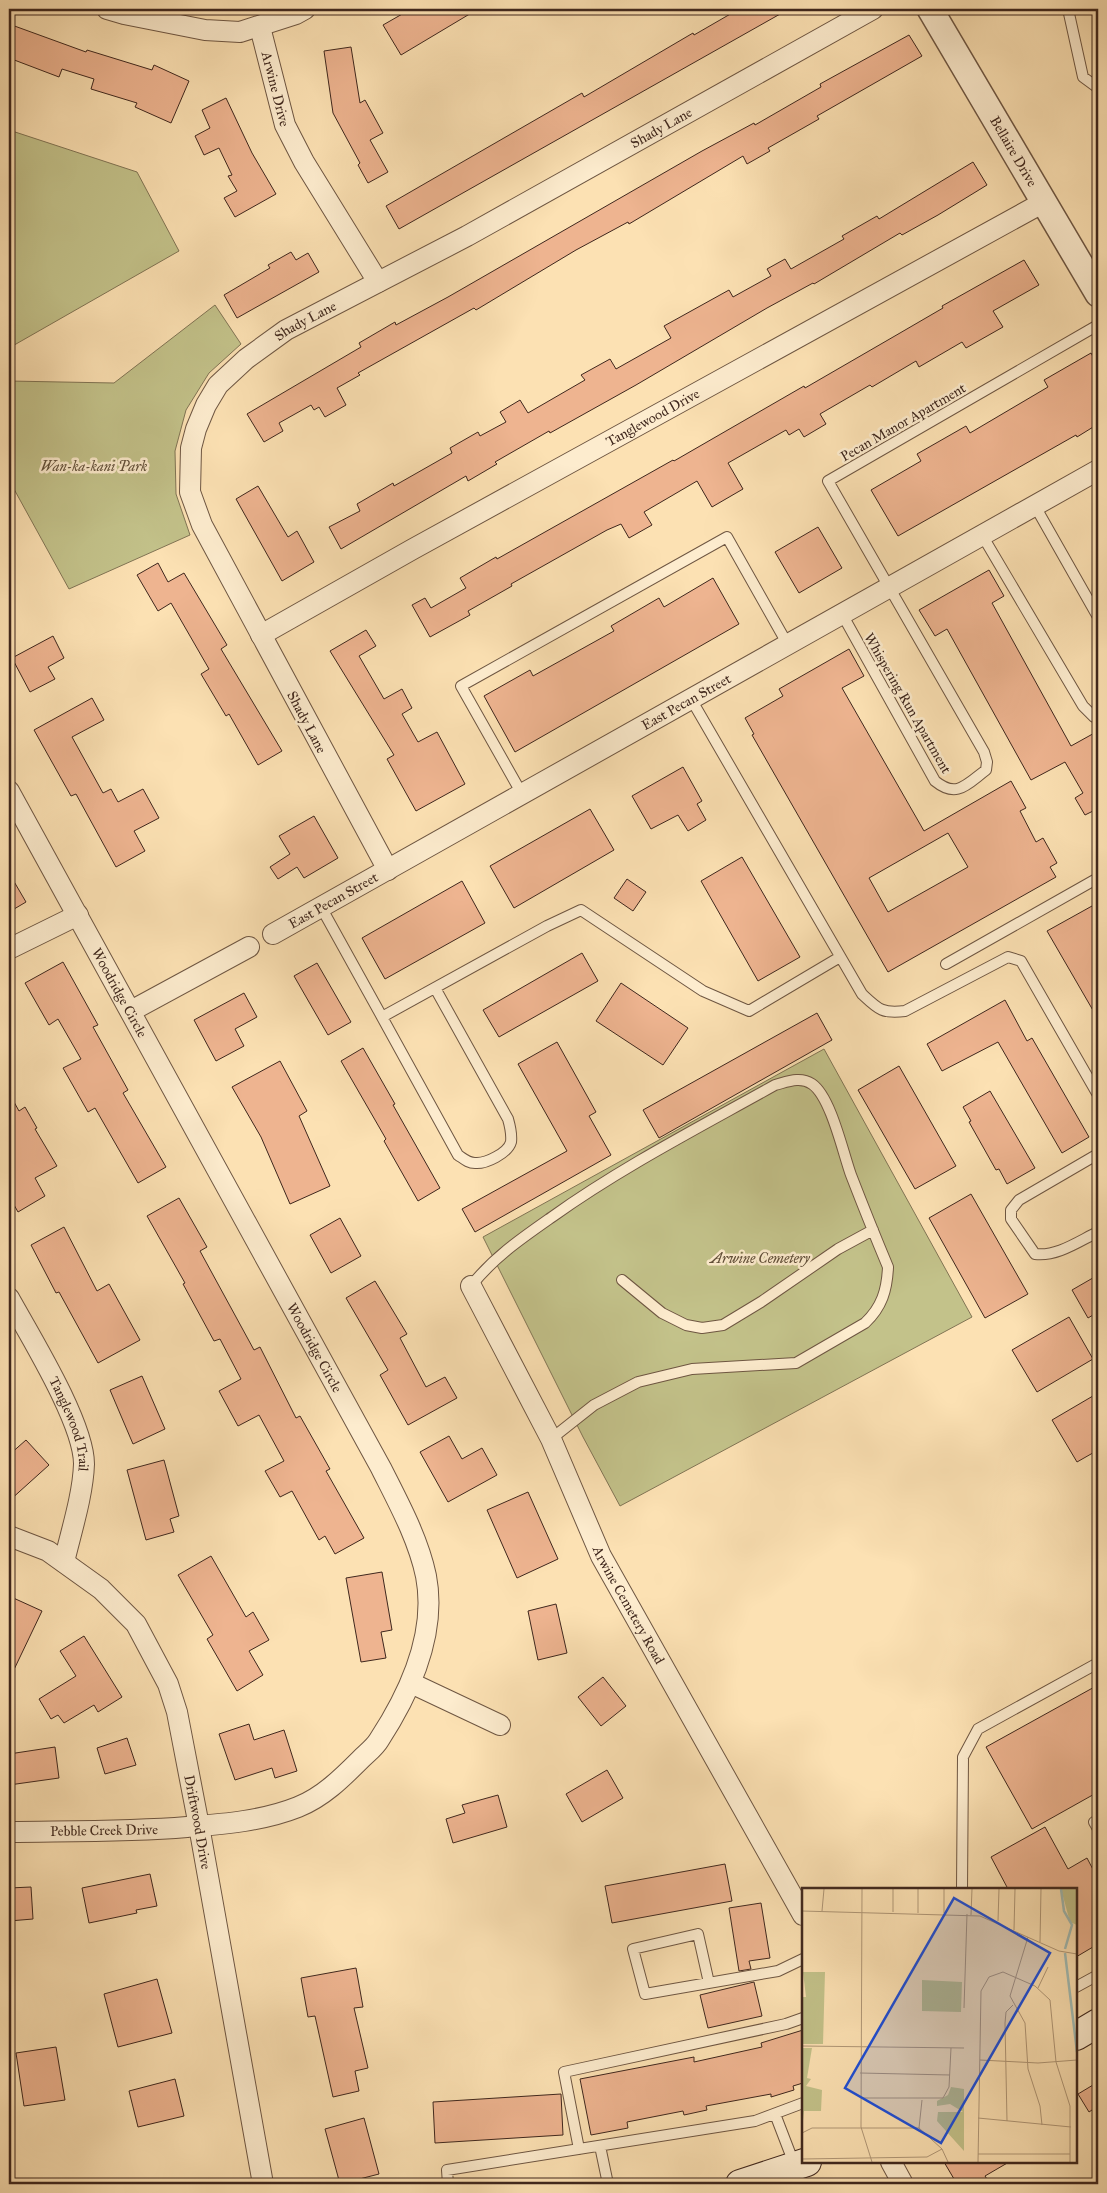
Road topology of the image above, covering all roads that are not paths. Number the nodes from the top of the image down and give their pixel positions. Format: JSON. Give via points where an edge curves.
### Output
{"nodes":[{"id":1,"x":107,"y":9,"type":"edge"},
{"id":2,"x":305,"y":9,"type":"edge"},
{"id":3,"x":873,"y":9,"type":"edge"},
{"id":4,"x":930,"y":9,"type":"edge"},
{"id":5,"x":1068,"y":9,"type":"edge"},
{"id":6,"x":260,"y":27,"type":"junction"},
{"id":7,"x":1098,"y":88,"type":"edge"},
{"id":8,"x":1044,"y":202,"type":"junction"},
{"id":9,"x":378,"y":282,"type":"junction"},
{"id":10,"x":1098,"y":294,"type":"edge"},
{"id":11,"x":1098,"y":324,"type":"edge"},
{"id":12,"x":1098,"y":470,"type":"edge"},
{"id":13,"x":1035,"y":506,"type":"junction"},
{"id":14,"x":982,"y":536,"type":"junction"},
{"id":15,"x":890,"y":587,"type":"junction"},
{"id":16,"x":842,"y":614,"type":"junction"},
{"id":17,"x":1098,"y":617,"type":"edge"},
{"id":18,"x":261,"y":635,"type":"junction"},
{"id":19,"x":788,"y":645,"type":"junction"},
{"id":20,"x":691,"y":699,"type":"junction"},
{"id":21,"x":1098,"y":718,"type":"edge"},
{"id":22,"x":9,"y":791,"type":"edge"},
{"id":23,"x":522,"y":794,"type":"junction"},
{"id":24,"x":388,"y":870,"type":"junction"},
{"id":25,"x":1098,"y":878,"type":"edge"},
{"id":26,"x":321,"y":907,"type":"junction"},
{"id":27,"x":78,"y":915,"type":"junction"},
{"id":28,"x":273,"y":934,"type":"dead end"},
{"id":29,"x":249,"y":947,"type":"dead end"},
{"id":30,"x":9,"y":949,"type":"edge"},
{"id":31,"x":840,"y":957,"type":"junction"},
{"id":32,"x":946,"y":964,"type":"dead end"},
{"id":33,"x":435,"y":988,"type":"junction"},
{"id":34,"x":131,"y":1011,"type":"junction"},
{"id":35,"x":382,"y":1017,"type":"junction"},
{"id":36,"x":1098,"y":1095,"type":"edge"},
{"id":37,"x":1098,"y":1154,"type":"edge"},
{"id":38,"x":873,"y":1230,"type":"junction"},
{"id":39,"x":1098,"y":1232,"type":"edge"},
{"id":40,"x":622,"y":1280,"type":"dead end"},
{"id":41,"x":471,"y":1286,"type":"joint"},
{"id":42,"x":9,"y":1298,"type":"edge"},
{"id":43,"x":551,"y":1439,"type":"junction"},
{"id":44,"x":9,"y":1536,"type":"edge"},
{"id":45,"x":64,"y":1562,"type":"junction"},
{"id":46,"x":1098,"y":1663,"type":"edge"},
{"id":47,"x":411,"y":1683,"type":"junction"},
{"id":48,"x":500,"y":1725,"type":"dead end"},
{"id":49,"x":1098,"y":1820,"type":"edge"},
{"id":50,"x":199,"y":1826,"type":"junction"},
{"id":51,"x":1098,"y":1830,"type":"edge"},
{"id":52,"x":9,"y":1832,"type":"edge"},
{"id":53,"x":962,"y":1888,"type":"edge"},
{"id":54,"x":802,"y":1913,"type":"edge"},
{"id":55,"x":802,"y":1959,"type":"edge"},
{"id":56,"x":1098,"y":1974,"type":"edge"},
{"id":57,"x":709,"y":1983,"type":"junction"},
{"id":58,"x":1077,"y":1986,"type":"edge"},
{"id":59,"x":802,"y":2018,"type":"edge"},
{"id":60,"x":1098,"y":2023,"type":"edge"},
{"id":61,"x":1077,"y":2035,"type":"edge"},
{"id":62,"x":802,"y":2104,"type":"edge"},
{"id":63,"x":775,"y":2114,"type":"junction"},
{"id":64,"x":600,"y":2146,"type":"junction"},
{"id":65,"x":579,"y":2149,"type":"junction"},
{"id":66,"x":892,"y":2163,"type":"edge"},
{"id":67,"x":801,"y":2164,"type":"edge"},
{"id":68,"x":263,"y":2184,"type":"edge"},
{"id":69,"x":448,"y":2184,"type":"edge"},
{"id":70,"x":608,"y":2184,"type":"edge"},
{"id":71,"x":740,"y":2184,"type":"edge"},
{"id":72,"x":904,"y":2184,"type":"edge"}],
"edges":[{"from":1,"to":6,"type":"street","via":[[205,30],[240,32]]},
{"from":2,"to":6,"type":"street"},
{"from":3,"to":9,"type":"street","name":"Shady Lane","via":[[467,236]]},
{"from":4,"to":8,"type":"street","name":"Bellaire Drive"},
{"from":5,"to":7,"type":"lane","via":[[1083,77]]},
{"from":6,"to":9,"type":"street","name":"Arwine Drive","via":[[285,125],[304,162]]},
{"from":8,"to":10,"type":"street","name":"Bellaire Drive"},
{"from":8,"to":18,"type":"street","name":"Tanglewood Drive"},
{"from":9,"to":18,"type":"street","name":"Shady Lane","via":[[286,330],[246,359],[218,385],[196,429],[191,448],[190,492],[202,525]]},
{"from":11,"to":15,"type":"lane","name":"Pecan Manor Apartment","via":[[828,481]]},
{"from":12,"to":13,"type":"street","name":"East Pecan Street"},
{"from":13,"to":14,"type":"street","name":"East Pecan Street"},
{"from":13,"to":17,"type":"lane"},
{"from":14,"to":15,"type":"street","name":"East Pecan Street"},
{"from":14,"to":21,"type":"lane","via":[[1083,706]]},
{"from":15,"to":16,"type":"street","name":"East Pecan Street"},
{"from":15,"to":16,"type":"lane","name":"Whispering Run Apartment","via":[[984,752],[986,770],[962,787],[944,789],[935,781]]},
{"from":16,"to":19,"type":"street","name":"East Pecan Street"},
{"from":18,"to":24,"type":"street","name":"Shady Lane"},
{"from":19,"to":20,"type":"street","name":"East Pecan Street"},
{"from":19,"to":23,"type":"lane","via":[[727,537],[461,686]]},
{"from":20,"to":23,"type":"street","name":"East Pecan Street"},
{"from":20,"to":31,"type":"lane"},
{"from":22,"to":27,"type":"street","name":"Woodridge Circle"},
{"from":23,"to":24,"type":"street","name":"East Pecan Street"},
{"from":24,"to":26,"type":"street","name":"East Pecan Street"},
{"from":25,"to":32,"type":"lane"},
{"from":26,"to":28,"type":"street","name":"East Pecan Street"},
{"from":26,"to":35,"type":"lane"},
{"from":27,"to":30,"type":"street"},
{"from":27,"to":34,"type":"street","name":"Woodridge Circle"},
{"from":29,"to":34,"type":"street"},
{"from":31,"to":33,"type":"lane","via":[[749,1011],[703,991],[581,910]]},
{"from":31,"to":36,"type":"lane","via":[[862,994],[879,1010],[890,1013],[905,1011],[1008,957],[1021,961]]},
{"from":33,"to":35,"type":"lane"},
{"from":33,"to":35,"type":"lane","via":[[508,1119],[509,1147],[489,1160],[477,1163],[458,1155]]},
{"from":34,"to":47,"type":"street","name":"Woodridge Circle","via":[[406,1519],[428,1592],[427,1620]]},
{"from":37,"to":39,"type":"lane","via":[[1019,1200],[1011,1210],[1011,1219],[1035,1254],[1055,1253]]},
{"from":38,"to":40,"type":"lane","via":[[838,1249],[723,1325],[702,1328],[686,1325],[662,1313]]},
{"from":38,"to":41,"type":"lane","via":[[825,1101],[812,1084],[796,1079],[775,1085],[577,1200],[506,1250]]},
{"from":38,"to":43,"type":"lane","via":[[888,1267],[887,1282],[881,1305],[866,1323],[796,1363],[692,1369],[638,1382],[594,1405]]},
{"from":41,"to":43,"type":"street","name":"Arwine Cemetery Road"},
{"from":42,"to":45,"type":"street","name":"Tanglewood Trail","via":[[72,1419],[80,1441],[84,1463],[82,1482]]},
{"from":43,"to":54,"type":"street","name":"Arwine Cemetery Road","via":[[601,1556]]},
{"from":44,"to":45,"type":"street","name":"Driftwood Drive","via":[[48,1551]]},
{"from":45,"to":50,"type":"street","name":"Driftwood Drive","via":[[101,1590],[136,1624],[168,1684],[177,1712]]},
{"from":46,"to":53,"type":"lane","via":[[978,1729],[963,1758]]},
{"from":47,"to":48,"type":"street"},
{"from":47,"to":50,"type":"street","name":"Woodridge Circle","via":[[378,1742],[318,1796],[298,1807],[238,1823]]},
{"from":49,"to":51,"type":"lane","via":[[1094,1822]]},
{"from":50,"to":52,"type":"street","name":"Pebble Creek Drive","via":[[134,1831]]},
{"from":50,"to":68,"type":"street","name":"Driftwood Drive"},
{"from":55,"to":57,"type":"lane","via":[[778,1971]]},
{"from":56,"to":58,"type":"lane"},
{"from":57,"to":57,"type":"lane","via":[[645,1994],[633,1949],[698,1934]]},
{"from":59,"to":65,"type":"lane","via":[[564,2072]]},
{"from":60,"to":61,"type":"main road"},
{"from":62,"to":63,"type":"lane"},
{"from":63,"to":64,"type":"lane","via":[[756,2121]]},
{"from":63,"to":67,"type":"lane"},
{"from":64,"to":65,"type":"lane"},
{"from":64,"to":70,"type":"lane"},
{"from":65,"to":69,"type":"lane","via":[[447,2170]]},
{"from":66,"to":72,"type":"street"},
{"from":67,"to":71,"type":"main road"}]}
